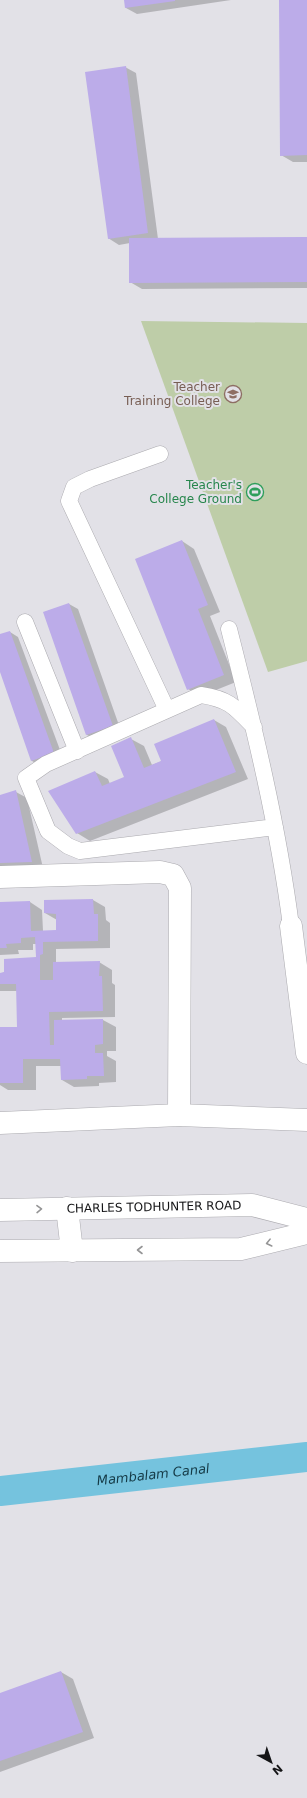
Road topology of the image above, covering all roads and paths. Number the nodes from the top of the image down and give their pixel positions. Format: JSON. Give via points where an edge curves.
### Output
{"nodes":[{"id":1,"x":160,"y":454,"type":"dead end"},
{"id":2,"x":26,"y":622,"type":"dead end"},
{"id":3,"x":229,"y":629,"type":"dead end"},
{"id":4,"x":168,"y":710,"type":"junction"},
{"id":5,"x":254,"y":727,"type":"junction"},
{"id":6,"x":77,"y":751,"type":"junction"},
{"id":7,"x":276,"y":827,"type":"junction"},
{"id":8,"x":0,"y":877,"type":"edge"},
{"id":9,"x":291,"y":926,"type":"joint"},
{"id":10,"x":307,"y":1053,"type":"edge"},
{"id":11,"x":179,"y":1115,"type":"junction"},
{"id":12,"x":307,"y":1120,"type":"edge"},
{"id":13,"x":0,"y":1123,"type":"edge"},
{"id":14,"x":67,"y":1208,"type":"junction"},
{"id":15,"x":0,"y":1210,"type":"edge"},
{"id":16,"x":307,"y":1219,"type":"edge"},
{"id":17,"x":307,"y":1233,"type":"edge"},
{"id":18,"x":0,"y":1251,"type":"edge"},
{"id":19,"x":72,"y":1251,"type":"junction"}],
"edges":[{"from":1,"to":4,"type":"lane","via":[[74,487],[68,501]]},
{"from":2,"to":6,"type":"lane"},
{"from":3,"to":5,"type":"lane"},
{"from":4,"to":5,"type":"lane","via":[[201,695],[218,697],[234,706]]},
{"from":4,"to":6,"type":"lane"},
{"from":5,"to":7,"type":"lane"},
{"from":6,"to":7,"type":"lane","via":[[46,764],[26,778],[48,831],[68,846],[80,851]]},
{"from":7,"to":9,"type":"lane"},
{"from":8,"to":11,"type":"street","via":[[160,872],[173,874],[180,888]]},
{"from":9,"to":10,"type":"street"},
{"from":11,"to":12,"type":"street"},
{"from":11,"to":13,"type":"street"},
{"from":15,"to":14,"type":"street","name":"CHARLES TODHUNTER ROAD","one_way":true},
{"from":14,"to":16,"type":"street","name":"CHARLES TODHUNTER ROAD","via":[[252,1205]]},
{"from":14,"to":19,"type":"street"},
{"from":17,"to":19,"type":"street","one_way":true,"via":[[241,1250]]},
{"from":18,"to":19,"type":"street"}]}
